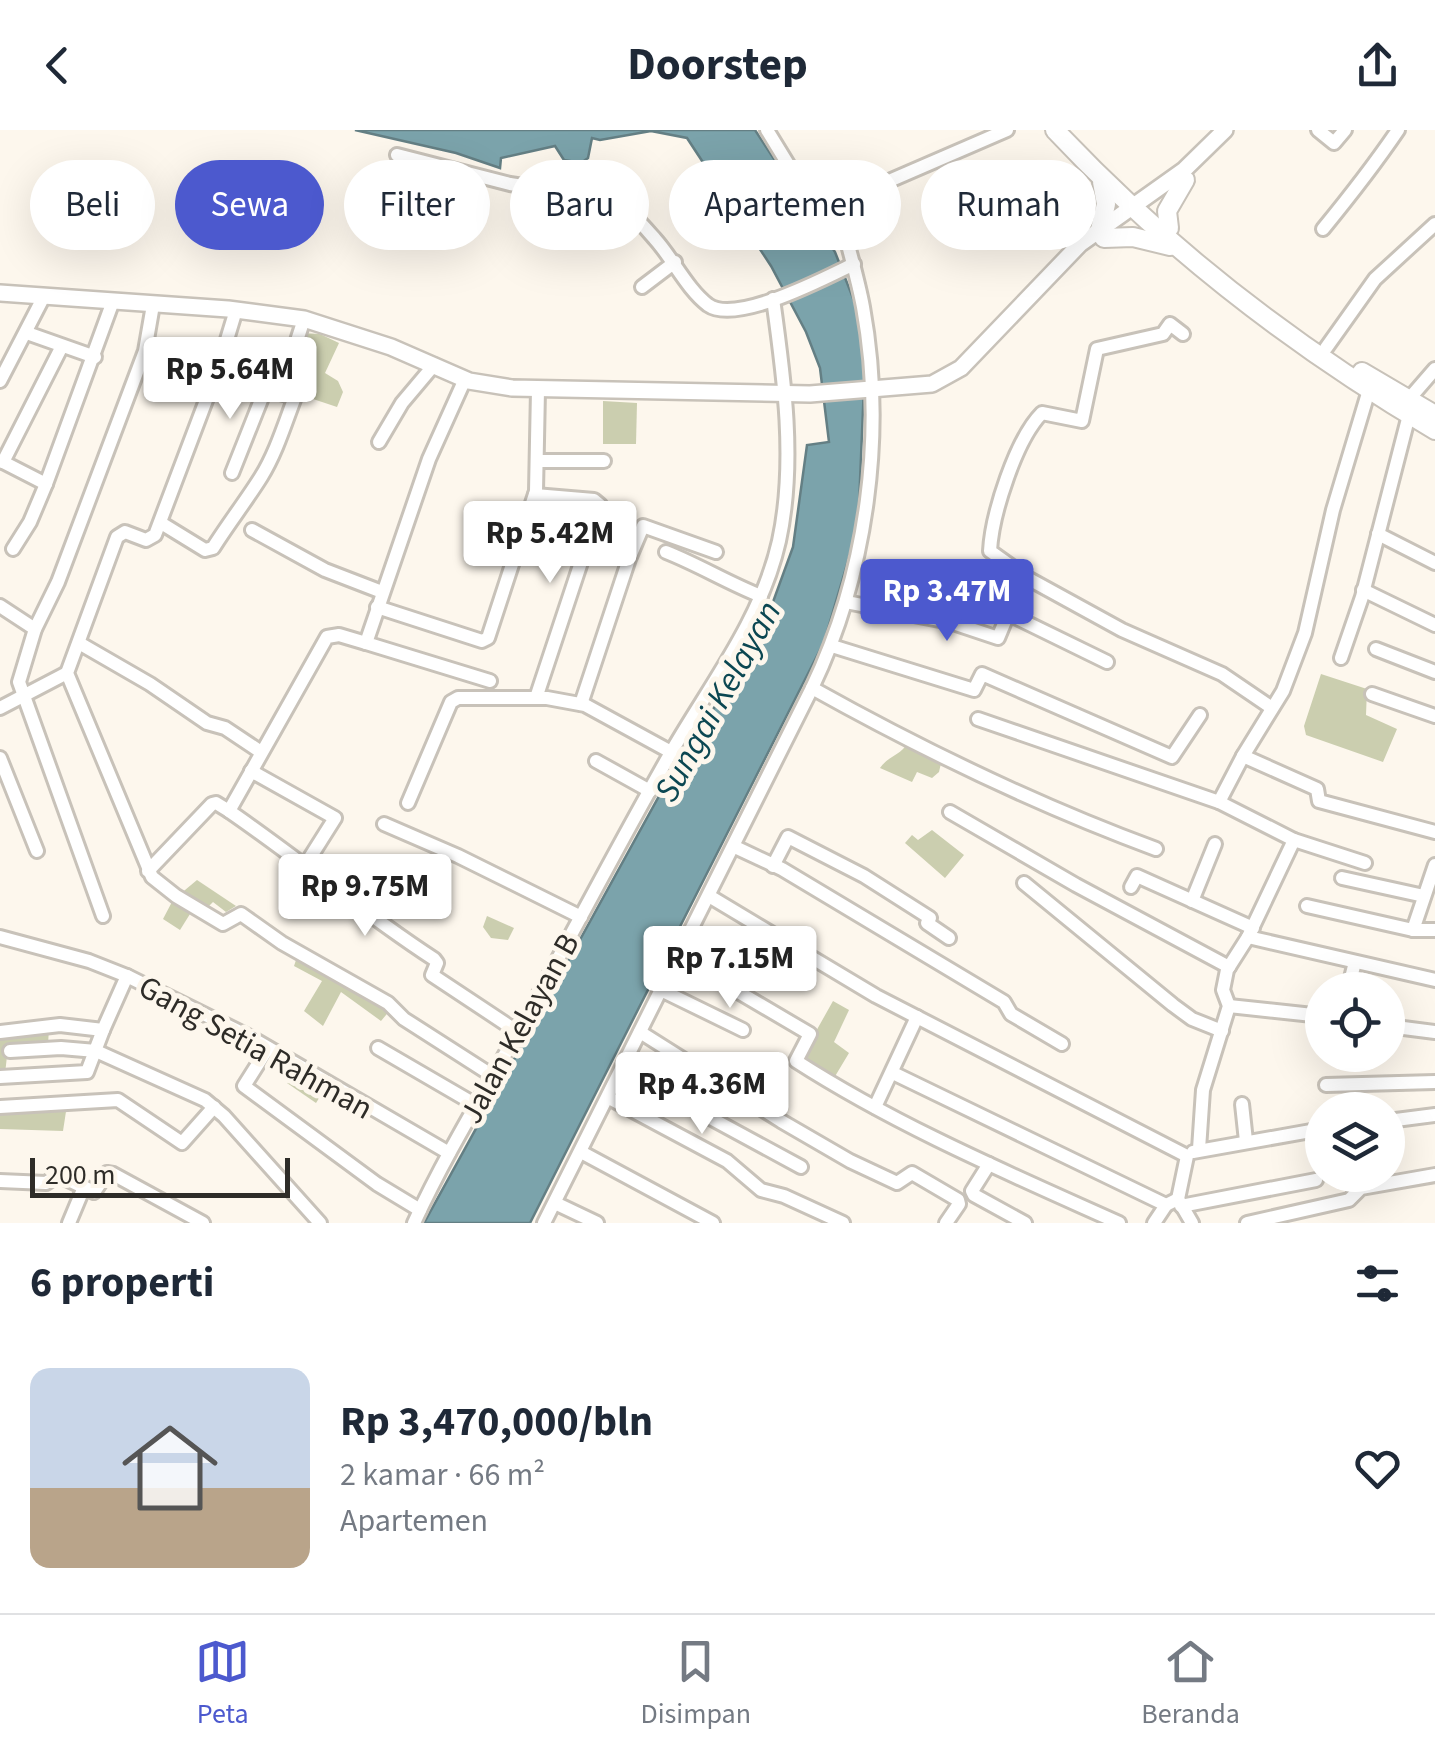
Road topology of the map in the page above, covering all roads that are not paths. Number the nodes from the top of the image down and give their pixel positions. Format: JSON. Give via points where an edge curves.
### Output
{"nodes":[{"id":1,"x":767,"y":130,"type":"edge"},
{"id":2,"x":1007,"y":130,"type":"edge"},
{"id":3,"x":1055,"y":130,"type":"edge"},
{"id":4,"x":1067,"y":130,"type":"edge"},
{"id":5,"x":1224,"y":130,"type":"edge"},
{"id":6,"x":1236,"y":130,"type":"edge"},
{"id":7,"x":1318,"y":130,"type":"edge"},
{"id":8,"x":1345,"y":130,"type":"edge"},
{"id":9,"x":1398,"y":130,"type":"edge"},
{"id":10,"x":397,"y":155,"type":"dead end"},
{"id":11,"x":785,"y":160,"type":"edge"},
{"id":12,"x":901,"y":176,"type":"edge"},
{"id":13,"x":1185,"y":180,"type":"junction"},
{"id":14,"x":1102,"y":182,"type":"junction"},
{"id":15,"x":1139,"y":208,"type":"junction"},
{"id":16,"x":1435,"y":224,"type":"edge"},
{"id":17,"x":1169,"y":228,"type":"junction"},
{"id":18,"x":1324,"y":229,"type":"dead end"},
{"id":19,"x":1102,"y":234,"type":"junction"},
{"id":20,"x":1175,"y":248,"type":"junction"},
{"id":21,"x":848,"y":250,"type":"edge"},
{"id":22,"x":675,"y":262,"type":"junction"},
{"id":23,"x":852,"y":265,"type":"junction"},
{"id":24,"x":642,"y":287,"type":"dead end"},
{"id":25,"x":0,"y":293,"type":"edge"},
{"id":26,"x":778,"y":297,"type":"junction"},
{"id":27,"x":43,"y":298,"type":"junction"},
{"id":28,"x":113,"y":301,"type":"junction"},
{"id":29,"x":153,"y":306,"type":"junction"},
{"id":30,"x":236,"y":310,"type":"junction"},
{"id":31,"x":304,"y":318,"type":"junction"},
{"id":32,"x":26,"y":333,"type":"junction"},
{"id":33,"x":1183,"y":334,"type":"dead end"},
{"id":34,"x":62,"y":346,"type":"junction"},
{"id":35,"x":1326,"y":348,"type":"junction"},
{"id":36,"x":95,"y":357,"type":"junction"},
{"id":37,"x":4,"y":365,"type":"edge"},
{"id":38,"x":434,"y":365,"type":"junction"},
{"id":39,"x":1435,"y":370,"type":"edge"},
{"id":40,"x":215,"y":377,"type":"junction"},
{"id":41,"x":465,"y":379,"type":"junction"},
{"id":42,"x":0,"y":382,"type":"edge"},
{"id":43,"x":538,"y":390,"type":"junction"},
{"id":44,"x":864,"y":390,"type":"junction"},
{"id":45,"x":1369,"y":390,"type":"junction"},
{"id":46,"x":783,"y":394,"type":"junction"},
{"id":47,"x":1409,"y":407,"type":"junction"},
{"id":48,"x":1435,"y":415,"type":"edge"},
{"id":49,"x":1435,"y":430,"type":"edge"},
{"id":50,"x":379,"y":442,"type":"dead end"},
{"id":51,"x":538,"y":460,"type":"junction"},
{"id":52,"x":2,"y":461,"type":"edge"},
{"id":53,"x":604,"y":461,"type":"dead end"},
{"id":54,"x":232,"y":473,"type":"dead end"},
{"id":55,"x":46,"y":484,"type":"junction"},
{"id":56,"x":534,"y":495,"type":"junction"},
{"id":57,"x":161,"y":522,"type":"junction"},
{"id":58,"x":252,"y":530,"type":"dead end"},
{"id":59,"x":1378,"y":534,"type":"junction"},
{"id":60,"x":12,"y":549,"type":"dead end"},
{"id":61,"x":666,"y":552,"type":"dead end"},
{"id":62,"x":716,"y":552,"type":"dead end"},
{"id":63,"x":1435,"y":563,"type":"edge"},
{"id":64,"x":1363,"y":590,"type":"junction"},
{"id":65,"x":382,"y":592,"type":"junction"},
{"id":66,"x":761,"y":596,"type":"junction"},
{"id":67,"x":982,"y":601,"type":"dead end"},
{"id":68,"x":846,"y":602,"type":"junction"},
{"id":69,"x":0,"y":606,"type":"edge"},
{"id":70,"x":377,"y":607,"type":"junction"},
{"id":71,"x":1008,"y":614,"type":"junction"},
{"id":72,"x":1435,"y":624,"type":"edge"},
{"id":73,"x":35,"y":629,"type":"junction"},
{"id":74,"x":78,"y":643,"type":"junction"},
{"id":75,"x":366,"y":643,"type":"junction"},
{"id":76,"x":832,"y":646,"type":"junction"},
{"id":77,"x":1376,"y":650,"type":"dead end"},
{"id":78,"x":1341,"y":658,"type":"dead end"},
{"id":79,"x":1107,"y":662,"type":"dead end"},
{"id":80,"x":68,"y":672,"type":"junction"},
{"id":81,"x":1435,"y":672,"type":"edge"},
{"id":82,"x":490,"y":681,"type":"dead end"},
{"id":83,"x":812,"y":688,"type":"junction"},
{"id":84,"x":1372,"y":694,"type":"dead end"},
{"id":85,"x":22,"y":696,"type":"junction"},
{"id":86,"x":536,"y":698,"type":"junction"},
{"id":87,"x":582,"y":704,"type":"junction"},
{"id":88,"x":0,"y":708,"type":"edge"},
{"id":89,"x":1272,"y":708,"type":"junction"},
{"id":90,"x":1200,"y":715,"type":"dead end"},
{"id":91,"x":1435,"y":716,"type":"edge"},
{"id":92,"x":978,"y":718,"type":"dead end"},
{"id":93,"x":262,"y":752,"type":"junction"},
{"id":94,"x":671,"y":752,"type":"junction"},
{"id":95,"x":1243,"y":756,"type":"junction"},
{"id":96,"x":0,"y":758,"type":"edge"},
{"id":97,"x":596,"y":761,"type":"dead end"},
{"id":98,"x":251,"y":770,"type":"junction"},
{"id":99,"x":650,"y":790,"type":"junction"},
{"id":100,"x":1219,"y":802,"type":"junction"},
{"id":101,"x":408,"y":803,"type":"dead end"},
{"id":102,"x":228,"y":811,"type":"junction"},
{"id":103,"x":950,"y":812,"type":"dead end"},
{"id":104,"x":384,"y":824,"type":"dead end"},
{"id":105,"x":1435,"y":832,"type":"edge"},
{"id":106,"x":1294,"y":840,"type":"junction"},
{"id":107,"x":1215,"y":844,"type":"dead end"},
{"id":108,"x":735,"y":847,"type":"junction"},
{"id":109,"x":1156,"y":848,"type":"dead end"},
{"id":110,"x":37,"y":850,"type":"dead end"},
{"id":111,"x":1365,"y":863,"type":"dead end"},
{"id":112,"x":306,"y":864,"type":"junction"},
{"id":113,"x":774,"y":866,"type":"junction"},
{"id":114,"x":148,"y":871,"type":"junction"},
{"id":115,"x":1434,"y":872,"type":"edge"},
{"id":116,"x":1342,"y":878,"type":"dead end"},
{"id":117,"x":1024,"y":883,"type":"dead end"},
{"id":118,"x":1131,"y":887,"type":"dead end"},
{"id":119,"x":709,"y":896,"type":"junction"},
{"id":120,"x":1424,"y":896,"type":"junction"},
{"id":121,"x":1192,"y":901,"type":"junction"},
{"id":122,"x":1307,"y":906,"type":"dead end"},
{"id":123,"x":103,"y":916,"type":"dead end"},
{"id":124,"x":581,"y":917,"type":"junction"},
{"id":125,"x":1413,"y":930,"type":"junction"},
{"id":126,"x":1435,"y":930,"type":"edge"},
{"id":127,"x":1250,"y":932,"type":"junction"},
{"id":128,"x":0,"y":937,"type":"edge"},
{"id":129,"x":949,"y":938,"type":"dead end"},
{"id":130,"x":680,"y":956,"type":"junction"},
{"id":131,"x":1355,"y":962,"type":"junction"},
{"id":132,"x":1229,"y":967,"type":"junction"},
{"id":133,"x":1352,"y":972,"type":"edge"},
{"id":134,"x":127,"y":976,"type":"junction"},
{"id":135,"x":1435,"y":980,"type":"edge"},
{"id":136,"x":661,"y":990,"type":"junction"},
{"id":137,"x":1229,"y":1006,"type":"junction"},
{"id":138,"x":1305,"y":1014,"type":"edge"},
{"id":139,"x":917,"y":1016,"type":"junction"},
{"id":140,"x":1405,"y":1028,"type":"edge"},
{"id":141,"x":103,"y":1030,"type":"junction"},
{"id":142,"x":743,"y":1030,"type":"dead end"},
{"id":143,"x":1222,"y":1031,"type":"junction"},
{"id":144,"x":0,"y":1032,"type":"edge"},
{"id":145,"x":518,"y":1032,"type":"junction"},
{"id":146,"x":640,"y":1032,"type":"junction"},
{"id":147,"x":1435,"y":1032,"type":"edge"},
{"id":148,"x":1062,"y":1044,"type":"dead end"},
{"id":149,"x":268,"y":1048,"type":"junction"},
{"id":150,"x":378,"y":1048,"type":"dead end"},
{"id":151,"x":10,"y":1051,"type":"dead end"},
{"id":152,"x":96,"y":1051,"type":"junction"},
{"id":153,"x":622,"y":1070,"type":"junction"},
{"id":154,"x":893,"y":1073,"type":"junction"},
{"id":155,"x":493,"y":1076,"type":"junction"},
{"id":156,"x":0,"y":1077,"type":"edge"},
{"id":157,"x":1435,"y":1082,"type":"edge"},
{"id":158,"x":1326,"y":1085,"type":"dead end"},
{"id":159,"x":609,"y":1098,"type":"junction"},
{"id":160,"x":1242,"y":1104,"type":"dead end"},
{"id":161,"x":476,"y":1105,"type":"junction"},
{"id":162,"x":0,"y":1107,"type":"edge"},
{"id":163,"x":214,"y":1107,"type":"junction"},
{"id":164,"x":875,"y":1107,"type":"junction"},
{"id":165,"x":1435,"y":1115,"type":"edge"},
{"id":166,"x":1405,"y":1119,"type":"edge"},
{"id":167,"x":1305,"y":1132,"type":"edge"},
{"id":168,"x":1246,"y":1141,"type":"junction"},
{"id":169,"x":581,"y":1152,"type":"junction"},
{"id":170,"x":1193,"y":1152,"type":"junction"},
{"id":171,"x":449,"y":1153,"type":"junction"},
{"id":172,"x":989,"y":1164,"type":"junction"},
{"id":173,"x":801,"y":1167,"type":"dead end"},
{"id":174,"x":1435,"y":1175,"type":"edge"},
{"id":175,"x":0,"y":1181,"type":"edge"},
{"id":176,"x":1305,"y":1182,"type":"edge"},
{"id":177,"x":84,"y":1187,"type":"junction"},
{"id":178,"x":555,"y":1203,"type":"junction"},
{"id":179,"x":1175,"y":1203,"type":"junction"},
{"id":180,"x":417,"y":1217,"type":"edge"},
{"id":181,"x":69,"y":1223,"type":"edge"},
{"id":182,"x":203,"y":1223,"type":"edge"},
{"id":183,"x":320,"y":1223,"type":"edge"},
{"id":184,"x":544,"y":1223,"type":"edge"},
{"id":185,"x":597,"y":1223,"type":"edge"},
{"id":186,"x":713,"y":1223,"type":"edge"},
{"id":187,"x":843,"y":1223,"type":"edge"},
{"id":188,"x":946,"y":1223,"type":"edge"},
{"id":189,"x":1025,"y":1223,"type":"edge"},
{"id":190,"x":1119,"y":1223,"type":"edge"},
{"id":191,"x":1154,"y":1223,"type":"edge"},
{"id":192,"x":1192,"y":1223,"type":"edge"},
{"id":193,"x":1247,"y":1223,"type":"edge"}],
"edges":[{"from":1,"to":11,"type":"street"},
{"from":2,"to":12,"type":"street"},
{"from":3,"to":14,"type":"highway"},
{"from":4,"to":15,"type":"highway"},
{"from":5,"to":15,"type":"main road"},
{"from":6,"to":13,"type":"main road"},
{"from":7,"to":8,"type":"street","via":[[1334,143]]},
{"from":9,"to":18,"type":"street"},
{"from":10,"to":22,"type":"street","via":[[510,184],[608,199],[626,208]]},
{"from":13,"to":15,"type":"main road"},
{"from":13,"to":17,"type":"highway","via":[[1167,211]]},
{"from":14,"to":15,"type":"highway"},
{"from":14,"to":19,"type":"highway"},
{"from":15,"to":17,"type":"highway"},
{"from":15,"to":19,"type":"main road"},
{"from":15,"to":20,"type":"highway"},
{"from":16,"to":35,"type":"street","via":[[1374,279]]},
{"from":17,"to":35,"type":"highway"},
{"from":19,"to":20,"type":"highway"},
{"from":19,"to":44,"type":"main road","via":[[1080,244],[950,376],[932,384]]},
{"from":20,"to":45,"type":"highway"},
{"from":21,"to":23,"type":"street"},
{"from":22,"to":24,"type":"street"},
{"from":22,"to":26,"type":"street","via":[[698,296],[719,311]]},
{"from":23,"to":26,"type":"street"},
{"from":23,"to":44,"type":"street","via":[[866,325]]},
{"from":25,"to":27,"type":"main road"},
{"from":26,"to":46,"type":"street","name":"Jalan Kelayan B"},
{"from":27,"to":28,"type":"main road"},
{"from":27,"to":32,"type":"street"},
{"from":28,"to":29,"type":"main road"},
{"from":28,"to":36,"type":"street"},
{"from":29,"to":30,"type":"main road"},
{"from":29,"to":73,"type":"street","via":[[145,351]]},
{"from":30,"to":31,"type":"main road"},
{"from":30,"to":40,"type":"street"},
{"from":31,"to":38,"type":"main road"},
{"from":31,"to":57,"type":"street","via":[[280,392],[295,397],[275,449],[213,548],[205,550]]},
{"from":32,"to":34,"type":"street"},
{"from":32,"to":37,"type":"street"},
{"from":33,"to":89,"type":"street","via":[[1170,324],[1163,334],[1097,348],[1082,420],[1042,414],[1027,428],[990,551],[1029,579],[1222,674]]},
{"from":34,"to":36,"type":"street"},
{"from":34,"to":52,"type":"street"},
{"from":35,"to":47,"type":"highway"},
{"from":36,"to":55,"type":"street"},
{"from":37,"to":42,"type":"street"},
{"from":38,"to":41,"type":"main road"},
{"from":38,"to":50,"type":"street"},
{"from":39,"to":47,"type":"street"},
{"from":40,"to":54,"type":"street","via":[[263,394]]},
{"from":40,"to":57,"type":"street"},
{"from":41,"to":43,"type":"main road"},
{"from":41,"to":65,"type":"street"},
{"from":43,"to":46,"type":"main road"},
{"from":43,"to":51,"type":"street"},
{"from":44,"to":46,"type":"main road"},
{"from":44,"to":68,"type":"street","via":[[866,506]]},
{"from":45,"to":47,"type":"highway"},
{"from":45,"to":89,"type":"street","via":[[1332,510],[1305,633]]},
{"from":46,"to":66,"type":"street","name":"Jalan Kelayan B","via":[[784,511]]},
{"from":47,"to":48,"type":"highway"},
{"from":47,"to":49,"type":"highway"},
{"from":47,"to":59,"type":"street"},
{"from":51,"to":53,"type":"street"},
{"from":51,"to":56,"type":"street"},
{"from":52,"to":55,"type":"street"},
{"from":55,"to":60,"type":"street"},
{"from":56,"to":70,"type":"street","via":[[488,638]]},
{"from":56,"to":86,"type":"street","via":[[600,504]]},
{"from":57,"to":74,"type":"street","via":[[149,540],[124,532],[117,537]]},
{"from":58,"to":65,"type":"street","via":[[324,570]]},
{"from":59,"to":63,"type":"street"},
{"from":59,"to":64,"type":"street"},
{"from":61,"to":66,"type":"street"},
{"from":62,"to":87,"type":"street","via":[[648,525],[641,529]]},
{"from":64,"to":72,"type":"street"},
{"from":64,"to":78,"type":"street"},
{"from":65,"to":70,"type":"street"},
{"from":66,"to":94,"type":"street","name":"Jalan Kelayan B"},
{"from":67,"to":71,"type":"street"},
{"from":68,"to":71,"type":"street","via":[[999,638]]},
{"from":68,"to":76,"type":"street"},
{"from":69,"to":73,"type":"street"},
{"from":70,"to":75,"type":"street"},
{"from":71,"to":79,"type":"street"},
{"from":73,"to":85,"type":"street","via":[[20,674]]},
{"from":74,"to":80,"type":"street"},
{"from":74,"to":93,"type":"street"},
{"from":75,"to":82,"type":"street"},
{"from":75,"to":93,"type":"street","via":[[327,637]]},
{"from":76,"to":83,"type":"street"},
{"from":76,"to":90,"type":"street","via":[[974,690],[982,674],[1172,757]]},
{"from":77,"to":81,"type":"street"},
{"from":80,"to":85,"type":"street"},
{"from":80,"to":114,"type":"street"},
{"from":83,"to":108,"type":"street"},
{"from":83,"to":109,"type":"street","via":[[1036,801]]},
{"from":84,"to":91,"type":"street"},
{"from":85,"to":88,"type":"street"},
{"from":85,"to":123,"type":"street"},
{"from":86,"to":87,"type":"street"},
{"from":86,"to":101,"type":"street","via":[[453,699]]},
{"from":87,"to":94,"type":"street"},
{"from":89,"to":95,"type":"street"},
{"from":92,"to":100,"type":"street"},
{"from":93,"to":98,"type":"street"},
{"from":94,"to":99,"type":"street","name":"Jalan Kelayan B"},
{"from":95,"to":100,"type":"street"},
{"from":95,"to":105,"type":"street","via":[[1317,789],[1319,801]]},
{"from":96,"to":110,"type":"street"},
{"from":97,"to":99,"type":"street"},
{"from":98,"to":102,"type":"street"},
{"from":98,"to":112,"type":"street","via":[[335,818]]},
{"from":99,"to":124,"type":"street","name":"Jalan Kelayan B"},
{"from":100,"to":106,"type":"street"},
{"from":102,"to":112,"type":"street"},
{"from":102,"to":114,"type":"street","via":[[212,804]]},
{"from":103,"to":132,"type":"street"},
{"from":104,"to":124,"type":"street"},
{"from":106,"to":111,"type":"street"},
{"from":106,"to":127,"type":"street"},
{"from":107,"to":121,"type":"street"},
{"from":108,"to":113,"type":"street"},
{"from":108,"to":119,"type":"street"},
{"from":112,"to":145,"type":"street","via":[[434,959],[432,975]]},
{"from":113,"to":129,"type":"street","via":[[788,836],[884,888]]},
{"from":113,"to":148,"type":"street","via":[[1004,1002],[1011,1014]]},
{"from":114,"to":155,"type":"street","via":[[162,887],[224,924],[241,914],[388,1002]]},
{"from":115,"to":120,"type":"street"},
{"from":116,"to":120,"type":"street"},
{"from":117,"to":143,"type":"street","via":[[1192,1019]]},
{"from":118,"to":121,"type":"street","via":[[1137,876]]},
{"from":119,"to":130,"type":"street"},
{"from":119,"to":139,"type":"street"},
{"from":120,"to":125,"type":"street"},
{"from":121,"to":127,"type":"street"},
{"from":122,"to":125,"type":"street"},
{"from":124,"to":145,"type":"street","name":"Jalan Kelayan B"},
{"from":125,"to":126,"type":"street"},
{"from":127,"to":131,"type":"street"},
{"from":127,"to":132,"type":"street"},
{"from":128,"to":134,"type":"street","name":"Gang Setia Rahman"},
{"from":130,"to":136,"type":"street"},
{"from":130,"to":164,"type":"street","via":[[810,1034],[796,1061]]},
{"from":131,"to":133,"type":"street"},
{"from":131,"to":135,"type":"street"},
{"from":132,"to":137,"type":"street","via":[[1223,990]]},
{"from":134,"to":141,"type":"street"},
{"from":134,"to":149,"type":"street","name":"Gang Setia Rahman"},
{"from":136,"to":142,"type":"street"},
{"from":136,"to":146,"type":"street"},
{"from":137,"to":138,"type":"street"},
{"from":137,"to":143,"type":"street"},
{"from":139,"to":154,"type":"street"},
{"from":139,"to":170,"type":"street"},
{"from":140,"to":147,"type":"street"},
{"from":141,"to":144,"type":"street","via":[[60,1024]]},
{"from":141,"to":152,"type":"street"},
{"from":143,"to":170,"type":"street"},
{"from":145,"to":155,"type":"street","name":"Jalan Kelayan B"},
{"from":146,"to":153,"type":"street"},
{"from":146,"to":188,"type":"street","via":[[850,1161],[897,1183],[912,1173],[958,1200]]},
{"from":149,"to":171,"type":"street","name":"Gang Setia Rahman"},
{"from":149,"to":180,"type":"street","via":[[244,1086]]},
{"from":150,"to":161,"type":"street"},
{"from":151,"to":152,"type":"street"},
{"from":152,"to":156,"type":"street","via":[[86,1072]]},
{"from":152,"to":163,"type":"street"},
{"from":153,"to":159,"type":"street"},
{"from":153,"to":173,"type":"street"},
{"from":154,"to":164,"type":"street"},
{"from":154,"to":179,"type":"street"},
{"from":155,"to":161,"type":"street","name":"Jalan Kelayan B"},
{"from":157,"to":158,"type":"street"},
{"from":159,"to":169,"type":"street"},
{"from":159,"to":187,"type":"street","via":[[727,1161],[760,1190]]},
{"from":160,"to":168,"type":"street"},
{"from":161,"to":171,"type":"street","name":"Jalan Kelayan B"},
{"from":162,"to":163,"type":"street","via":[[118,1100],[182,1142]]},
{"from":163,"to":183,"type":"street"},
{"from":164,"to":172,"type":"street"},
{"from":165,"to":166,"type":"street"},
{"from":167,"to":168,"type":"street"},
{"from":168,"to":170,"type":"street"},
{"from":169,"to":178,"type":"street"},
{"from":169,"to":186,"type":"street"},
{"from":170,"to":179,"type":"street"},
{"from":171,"to":180,"type":"street","name":"Jalan Kelayan B"},
{"from":172,"to":189,"type":"street","via":[[974,1195]]},
{"from":172,"to":190,"type":"street"},
{"from":174,"to":193,"type":"street","via":[[1361,1188],[1346,1201]]},
{"from":175,"to":177,"type":"street","via":[[46,1183],[58,1175]]},
{"from":176,"to":179,"type":"street"},
{"from":177,"to":181,"type":"street"},
{"from":177,"to":182,"type":"street","via":[[96,1191],[113,1174]]},
{"from":178,"to":184,"type":"street"},
{"from":178,"to":185,"type":"street"},
{"from":179,"to":191,"type":"street"},
{"from":179,"to":192,"type":"street"}]}
